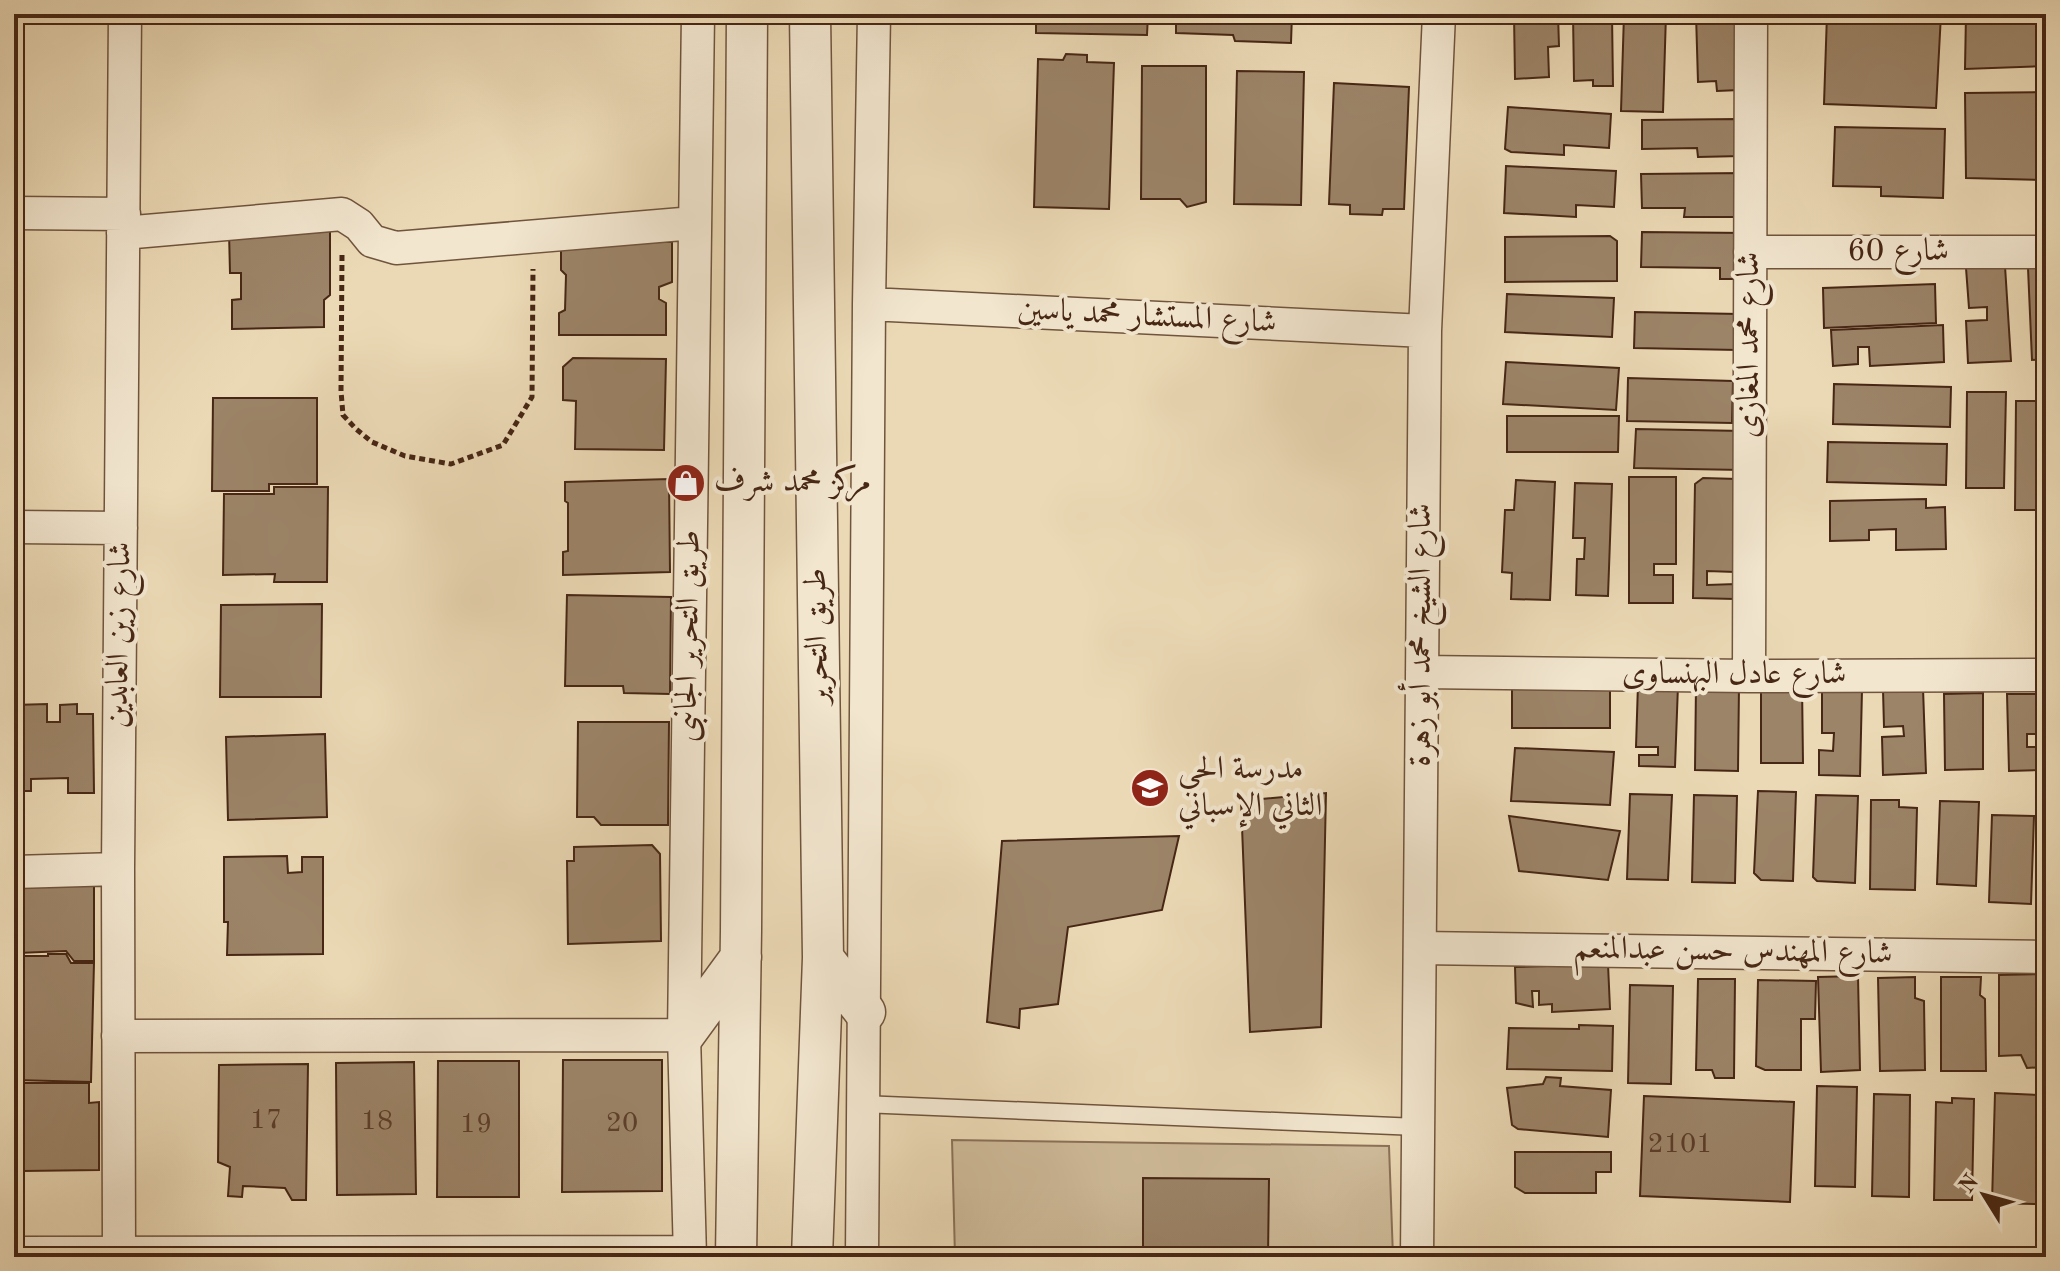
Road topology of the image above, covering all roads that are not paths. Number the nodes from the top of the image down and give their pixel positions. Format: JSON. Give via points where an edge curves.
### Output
{"nodes":[{"id":1,"x":125,"y":14,"type":"edge"},
{"id":2,"x":698,"y":14,"type":"edge"},
{"id":3,"x":747,"y":14,"type":"edge"},
{"id":4,"x":810,"y":14,"type":"edge"},
{"id":5,"x":874,"y":14,"type":"edge"},
{"id":6,"x":1439,"y":14,"type":"edge"},
{"id":7,"x":1751,"y":14,"type":"edge"},
{"id":8,"x":810,"y":73,"type":"junction"},
{"id":9,"x":747,"y":79,"type":"junction"},
{"id":10,"x":14,"y":213,"type":"edge"},
{"id":11,"x":694,"y":223,"type":"junction"},
{"id":12,"x":123,"y":224,"type":"junction"},
{"id":13,"x":1750,"y":252,"type":"junction"},
{"id":14,"x":2046,"y":252,"type":"edge"},
{"id":15,"x":869,"y":304,"type":"junction"},
{"id":16,"x":1425,"y":331,"type":"junction"},
{"id":17,"x":14,"y":527,"type":"edge"},
{"id":18,"x":121,"y":528,"type":"junction"},
{"id":19,"x":1422,"y":672,"type":"junction"},
{"id":20,"x":2046,"y":675,"type":"edge"},
{"id":21,"x":1749,"y":676,"type":"junction"},
{"id":22,"x":118,"y":869,"type":"junction"},
{"id":23,"x":14,"y":872,"type":"edge"},
{"id":24,"x":1420,"y":948,"type":"junction"},
{"id":25,"x":741,"y":957,"type":"junction"},
{"id":26,"x":2046,"y":957,"type":"edge"},
{"id":27,"x":823,"y":958,"type":"junction"},
{"id":28,"x":865,"y":1012,"type":"junction"},
{"id":29,"x":684,"y":1035,"type":"junction"},
{"id":30,"x":118,"y":1036,"type":"junction"},
{"id":31,"x":862,"y":1104,"type":"junction"},
{"id":32,"x":1418,"y":1127,"type":"junction"},
{"id":33,"x":14,"y":1253,"type":"edge"},
{"id":34,"x":119,"y":1255,"type":"edge"},
{"id":35,"x":690,"y":1255,"type":"edge"},
{"id":36,"x":736,"y":1257,"type":"edge"},
{"id":37,"x":812,"y":1257,"type":"edge"},
{"id":38,"x":862,"y":1257,"type":"edge"},
{"id":39,"x":1417,"y":1257,"type":"edge"}],
"edges":[{"from":1,"to":12,"type":"street","name":"شارع زين العابدين"},
{"from":2,"to":11,"type":"street","name":"طريق التحرير الجانبى"},
{"from":3,"to":9,"type":"street"},
{"from":4,"to":8,"type":"street","name":"طريق التحرير"},
{"from":5,"to":15,"type":"street"},
{"from":6,"to":16,"type":"street","name":"شارع الشيخ محمد أبو زهرة"},
{"from":7,"to":13,"type":"street","name":"شارع محمد المغازى"},
{"from":8,"to":9,"type":"street","via":[[776,65]]},
{"from":8,"to":27,"type":"street","name":"طريق التحرير"},
{"from":9,"to":25,"type":"street"},
{"from":10,"to":12,"type":"street"},
{"from":11,"to":12,"type":"street","via":[[396,248],[372,241],[342,214]]},
{"from":11,"to":29,"type":"street","name":"طريق التحرير الجانبى"},
{"from":12,"to":18,"type":"street","name":"شارع زين العابدين"},
{"from":13,"to":14,"type":"street","name":"شارع 60"},
{"from":13,"to":21,"type":"street","name":"شارع محمد المغازى"},
{"from":15,"to":16,"type":"street","name":"شارع المستشار محمد ياسين"},
{"from":15,"to":28,"type":"street"},
{"from":16,"to":19,"type":"street","name":"شارع الشيخ محمد أبو زهرة"},
{"from":17,"to":18,"type":"street"},
{"from":18,"to":22,"type":"street","name":"شارع زين العابدين"},
{"from":19,"to":21,"type":"street","name":"شارع عادل البهنساوى"},
{"from":19,"to":24,"type":"street","name":"شارع الشيخ محمد أبو زهرة"},
{"from":20,"to":21,"type":"street","name":"شارع عادل البهنساوى"},
{"from":22,"to":23,"type":"street"},
{"from":22,"to":30,"type":"street","name":"شارع زين العابدين"},
{"from":24,"to":26,"type":"street","name":"شارع المهندس حسن عبدالمنعم"},
{"from":24,"to":32,"type":"street","name":"شارع الشيخ محمد أبو زهرة"},
{"from":25,"to":29,"type":"street"},
{"from":25,"to":36,"type":"street"},
{"from":27,"to":28,"type":"street"},
{"from":27,"to":37,"type":"street","name":"طريق التحرير"},
{"from":28,"to":31,"type":"street"},
{"from":29,"to":30,"type":"street"},
{"from":29,"to":35,"type":"street","name":"طريق التحرير الجانبى"},
{"from":30,"to":34,"type":"street","name":"شارع زين العابدين"},
{"from":31,"to":32,"type":"lane"},
{"from":31,"to":38,"type":"street"},
{"from":32,"to":39,"type":"street","name":"شارع الشيخ محمد أبو زهرة"},
{"from":33,"to":34,"type":"street"},
{"from":34,"to":35,"type":"street"}]}
